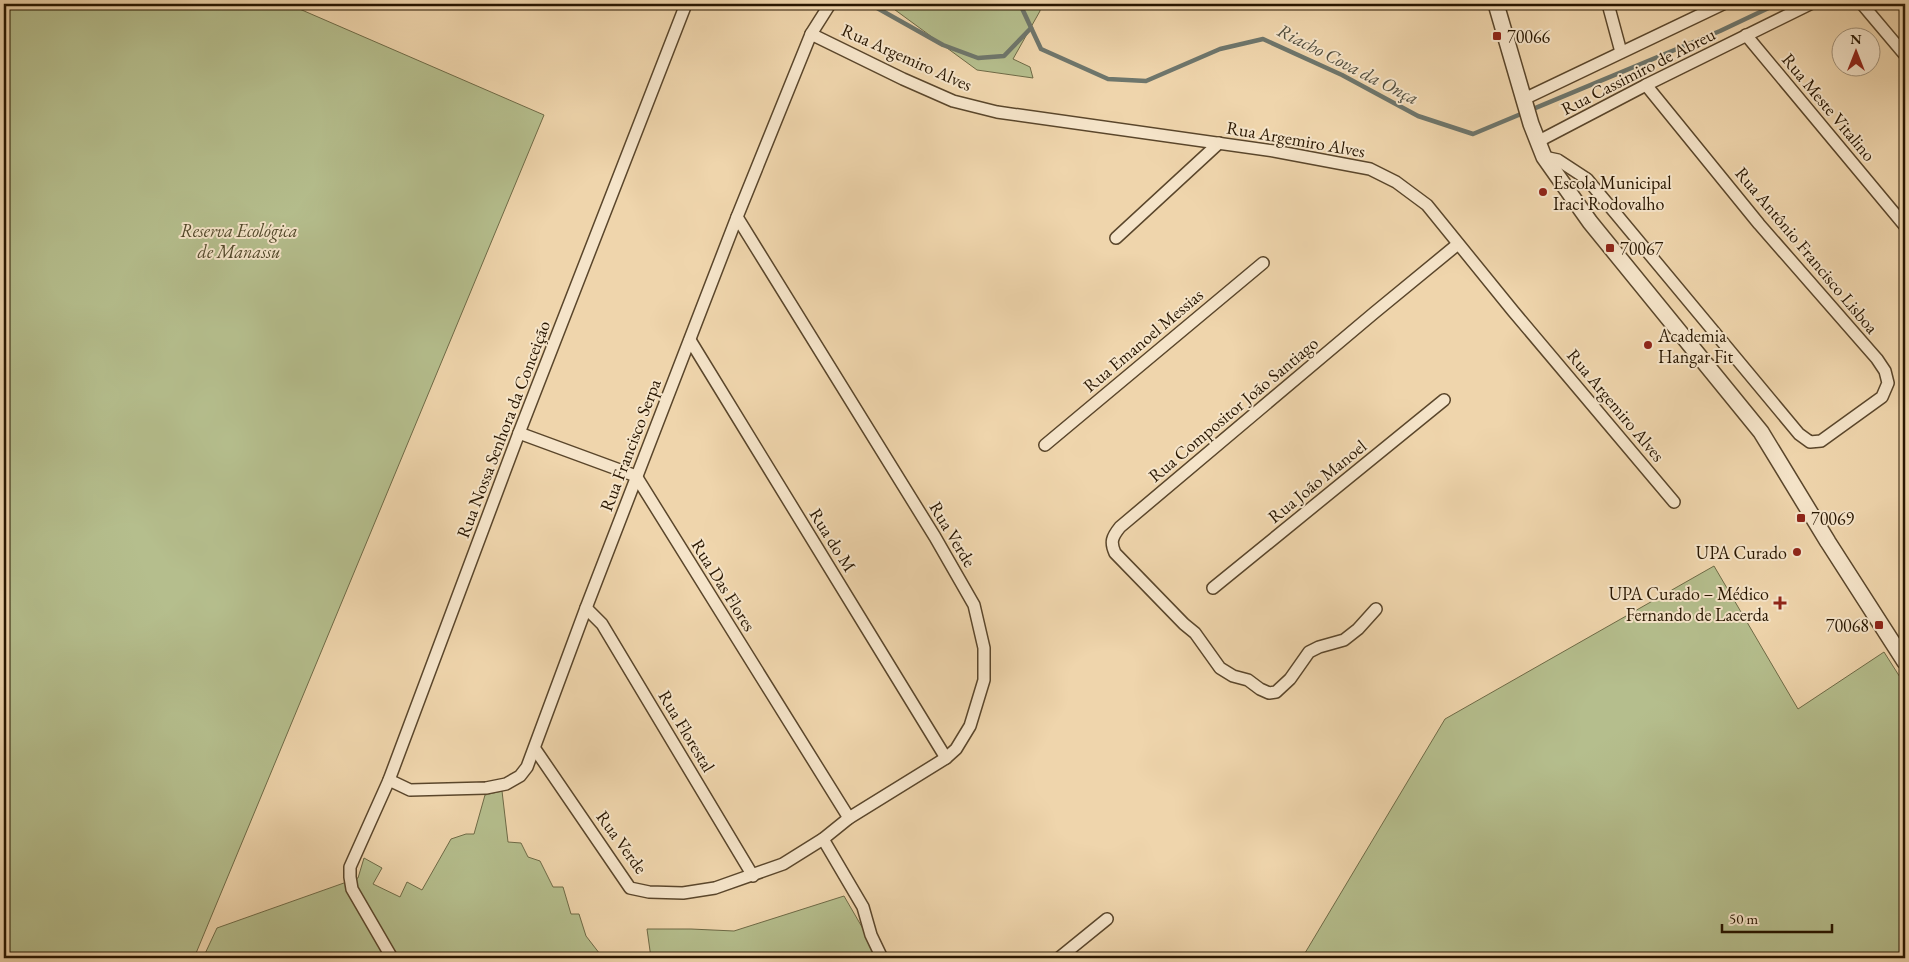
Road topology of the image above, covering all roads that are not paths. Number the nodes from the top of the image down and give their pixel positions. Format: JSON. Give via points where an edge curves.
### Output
{"nodes":[{"id":1,"x":686,"y":4,"type":"edge"},
{"id":2,"x":830,"y":4,"type":"edge"},
{"id":3,"x":1496,"y":4,"type":"edge"},
{"id":4,"x":1608,"y":4,"type":"edge"},
{"id":5,"x":1723,"y":4,"type":"edge"},
{"id":6,"x":1810,"y":4,"type":"edge"},
{"id":7,"x":1862,"y":4,"type":"edge"},
{"id":8,"x":811,"y":34,"type":"junction"},
{"id":9,"x":1746,"y":35,"type":"junction"},
{"id":10,"x":1621,"y":52,"type":"junction"},
{"id":11,"x":1905,"y":55,"type":"edge"},
{"id":12,"x":1646,"y":85,"type":"junction"},
{"id":13,"x":1525,"y":104,"type":"junction"},
{"id":14,"x":1537,"y":142,"type":"junction"},
{"id":15,"x":1219,"y":143,"type":"junction"},
{"id":16,"x":1544,"y":157,"type":"junction"},
{"id":17,"x":737,"y":218,"type":"junction"},
{"id":18,"x":1905,"y":226,"type":"edge"},
{"id":19,"x":1116,"y":238,"type":"dead end"},
{"id":20,"x":1458,"y":244,"type":"junction"},
{"id":21,"x":1263,"y":263,"type":"dead end"},
{"id":22,"x":690,"y":340,"type":"junction"},
{"id":23,"x":1444,"y":400,"type":"dead end"},
{"id":24,"x":519,"y":433,"type":"junction"},
{"id":25,"x":1045,"y":445,"type":"dead end"},
{"id":26,"x":636,"y":476,"type":"junction"},
{"id":27,"x":1674,"y":502,"type":"dead end"},
{"id":28,"x":1213,"y":588,"type":"dead end"},
{"id":29,"x":586,"y":608,"type":"junction"},
{"id":30,"x":1376,"y":609,"type":"dead end"},
{"id":31,"x":1905,"y":662,"type":"edge"},
{"id":32,"x":535,"y":749,"type":"junction"},
{"id":33,"x":946,"y":758,"type":"junction"},
{"id":34,"x":389,"y":780,"type":"junction"},
{"id":35,"x":849,"y":818,"type":"junction"},
{"id":36,"x":823,"y":839,"type":"junction"},
{"id":37,"x":753,"y":876,"type":"junction"},
{"id":38,"x":1107,"y":919,"type":"dead end"},
{"id":39,"x":392,"y":958,"type":"edge"},
{"id":40,"x":882,"y":958,"type":"edge"},
{"id":41,"x":1059,"y":958,"type":"edge"}],
"edges":[{"from":1,"to":24,"type":"street","name":"Rua Nossa Senhora da Conceição"},
{"from":2,"to":8,"type":"street","name":"Rua Francisco Serpa"},
{"from":3,"to":13,"type":"street"},
{"from":4,"to":10,"type":"street"},
{"from":5,"to":10,"type":"street","name":"Rua Cassimiro de Abreu"},
{"from":6,"to":9,"type":"street","name":"Rua Cassimiro de Abreu"},
{"from":7,"to":11,"type":"street"},
{"from":8,"to":15,"type":"street","name":"Rua Argemiro Alves","via":[[953,101],[997,112]]},
{"from":8,"to":17,"type":"street","name":"Rua Francisco Serpa"},
{"from":9,"to":12,"type":"street","name":"Rua Cassimiro de Abreu"},
{"from":9,"to":18,"type":"street","name":"Rua Meste Vitalino"},
{"from":10,"to":13,"type":"street","name":"Rua Cassimiro de Abreu"},
{"from":12,"to":14,"type":"street","name":"Rua Cassimiro de Abreu"},
{"from":12,"to":16,"type":"street","name":"Rua Antônio Francisco Lisboa","via":[[1885,371],[1888,382],[1882,397],[1822,441],[1810,442],[1799,434],[1586,179],[1558,160]]},
{"from":13,"to":14,"type":"street"},
{"from":14,"to":16,"type":"street"},
{"from":15,"to":19,"type":"street"},
{"from":15,"to":20,"type":"street","name":"Rua Argemiro Alves","via":[[1370,169],[1396,182],[1427,205]]},
{"from":16,"to":31,"type":"street","via":[[1590,222],[1761,432]]},
{"from":17,"to":22,"type":"street","name":"Rua Francisco Serpa"},
{"from":17,"to":33,"type":"street","name":"Rua Verde","via":[[974,605],[984,648],[984,680],[970,726],[956,749]]},
{"from":20,"to":27,"type":"street","name":"Rua Argemiro Alves"},
{"from":20,"to":30,"type":"street","name":"Rua Compositor João Santiago","via":[[1194,464],[1112,537],[1115,553],[1195,632],[1220,668],[1269,693],[1276,692],[1290,679],[1309,652],[1344,640]]},
{"from":21,"to":25,"type":"street","name":"Rua Emanoel Messias"},
{"from":22,"to":26,"type":"street","name":"Rua Francisco Serpa"},
{"from":22,"to":33,"type":"street","name":"Rua do M"},
{"from":23,"to":28,"type":"street","name":"Rua João Manoel"},
{"from":24,"to":26,"type":"street"},
{"from":24,"to":34,"type":"street","name":"Rua Nossa Senhora da Conceição"},
{"from":26,"to":29,"type":"street","name":"Rua Francisco Serpa"},
{"from":26,"to":35,"type":"street","name":"Rua Das Flores"},
{"from":29,"to":32,"type":"street","name":"Rua Francisco Serpa"},
{"from":29,"to":37,"type":"street","name":"Rua Florestal","via":[[602,624]]},
{"from":32,"to":34,"type":"street","name":"Rua Francisco Serpa","via":[[520,776],[506,784],[410,790]]},
{"from":32,"to":37,"type":"street","name":"Rua Verde","via":[[630,888],[683,893],[715,888]]},
{"from":33,"to":35,"type":"street","name":"Rua Verde"},
{"from":34,"to":39,"type":"street","name":"Rua Nossa Senhora da Conceição","via":[[350,867],[350,877],[352,889]]},
{"from":35,"to":36,"type":"street","name":"Rua Verde"},
{"from":36,"to":37,"type":"street","name":"Rua Verde","via":[[783,864]]},
{"from":36,"to":40,"type":"street","via":[[864,908]]},
{"from":38,"to":41,"type":"street"}]}
